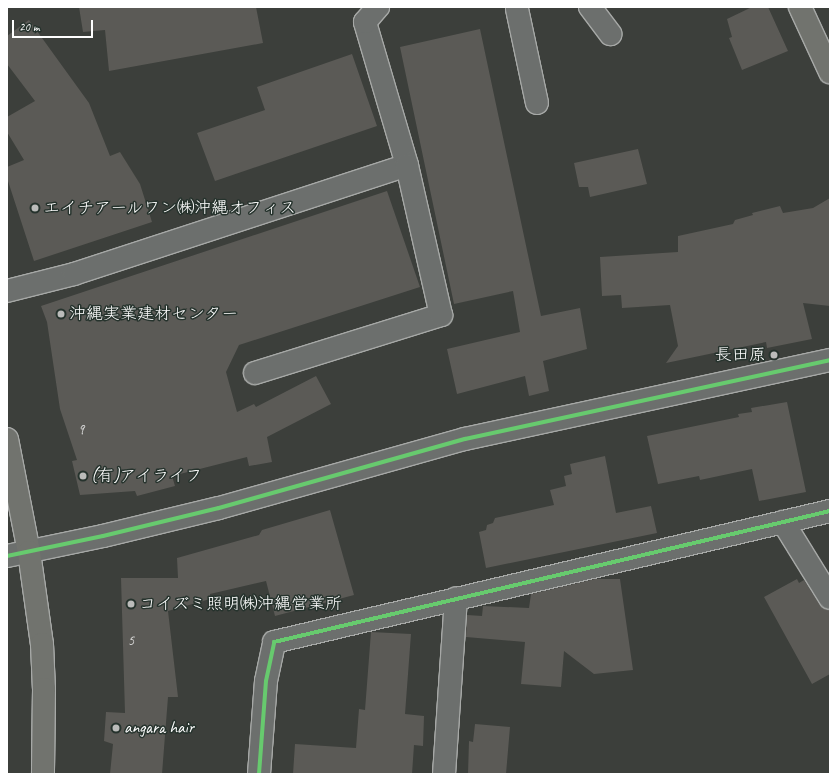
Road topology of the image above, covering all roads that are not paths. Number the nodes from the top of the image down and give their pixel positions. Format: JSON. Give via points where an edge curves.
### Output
{"nodes":[{"id":1,"x":378,"y":7,"type":"edge"},
{"id":2,"x":590,"y":7,"type":"edge"},
{"id":3,"x":800,"y":7,"type":"edge"},
{"id":4,"x":517,"y":8,"type":"edge"},
{"id":5,"x":610,"y":34,"type":"dead end"},
{"id":6,"x":830,"y":72,"type":"edge"},
{"id":7,"x":538,"y":102,"type":"dead end"},
{"id":8,"x":407,"y":165,"type":"junction"},
{"id":9,"x":7,"y":291,"type":"edge"},
{"id":10,"x":830,"y":360,"type":"edge"},
{"id":11,"x":255,"y":373,"type":"dead end"},
{"id":12,"x":7,"y":438,"type":"edge"},
{"id":13,"x":830,"y":511,"type":"edge"},
{"id":14,"x":783,"y":522,"type":"junction"},
{"id":15,"x":29,"y":552,"type":"junction"},
{"id":16,"x":7,"y":556,"type":"edge"},
{"id":17,"x":456,"y":598,"type":"junction"},
{"id":18,"x":830,"y":598,"type":"edge"},
{"id":19,"x":43,"y":774,"type":"edge"},
{"id":20,"x":259,"y":774,"type":"edge"},
{"id":21,"x":444,"y":774,"type":"edge"}],
"edges":[{"from":1,"to":8,"type":"street","via":[[365,22]]},
{"from":2,"to":5,"type":"street"},
{"from":3,"to":6,"type":"main road"},
{"from":4,"to":7,"type":"street"},
{"from":8,"to":9,"type":"street","via":[[74,274]]},
{"from":8,"to":11,"type":"street","via":[[441,315]]},
{"from":10,"to":15,"type":"street","via":[[465,439],[219,508]]},
{"from":12,"to":15,"type":"main road"},
{"from":13,"to":14,"type":"street"},
{"from":14,"to":17,"type":"street"},
{"from":14,"to":18,"type":"street"},
{"from":15,"to":16,"type":"street"},
{"from":15,"to":19,"type":"main road","via":[[42,644]]},
{"from":17,"to":20,"type":"street","via":[[274,642],[266,681]]},
{"from":17,"to":21,"type":"street"}]}
